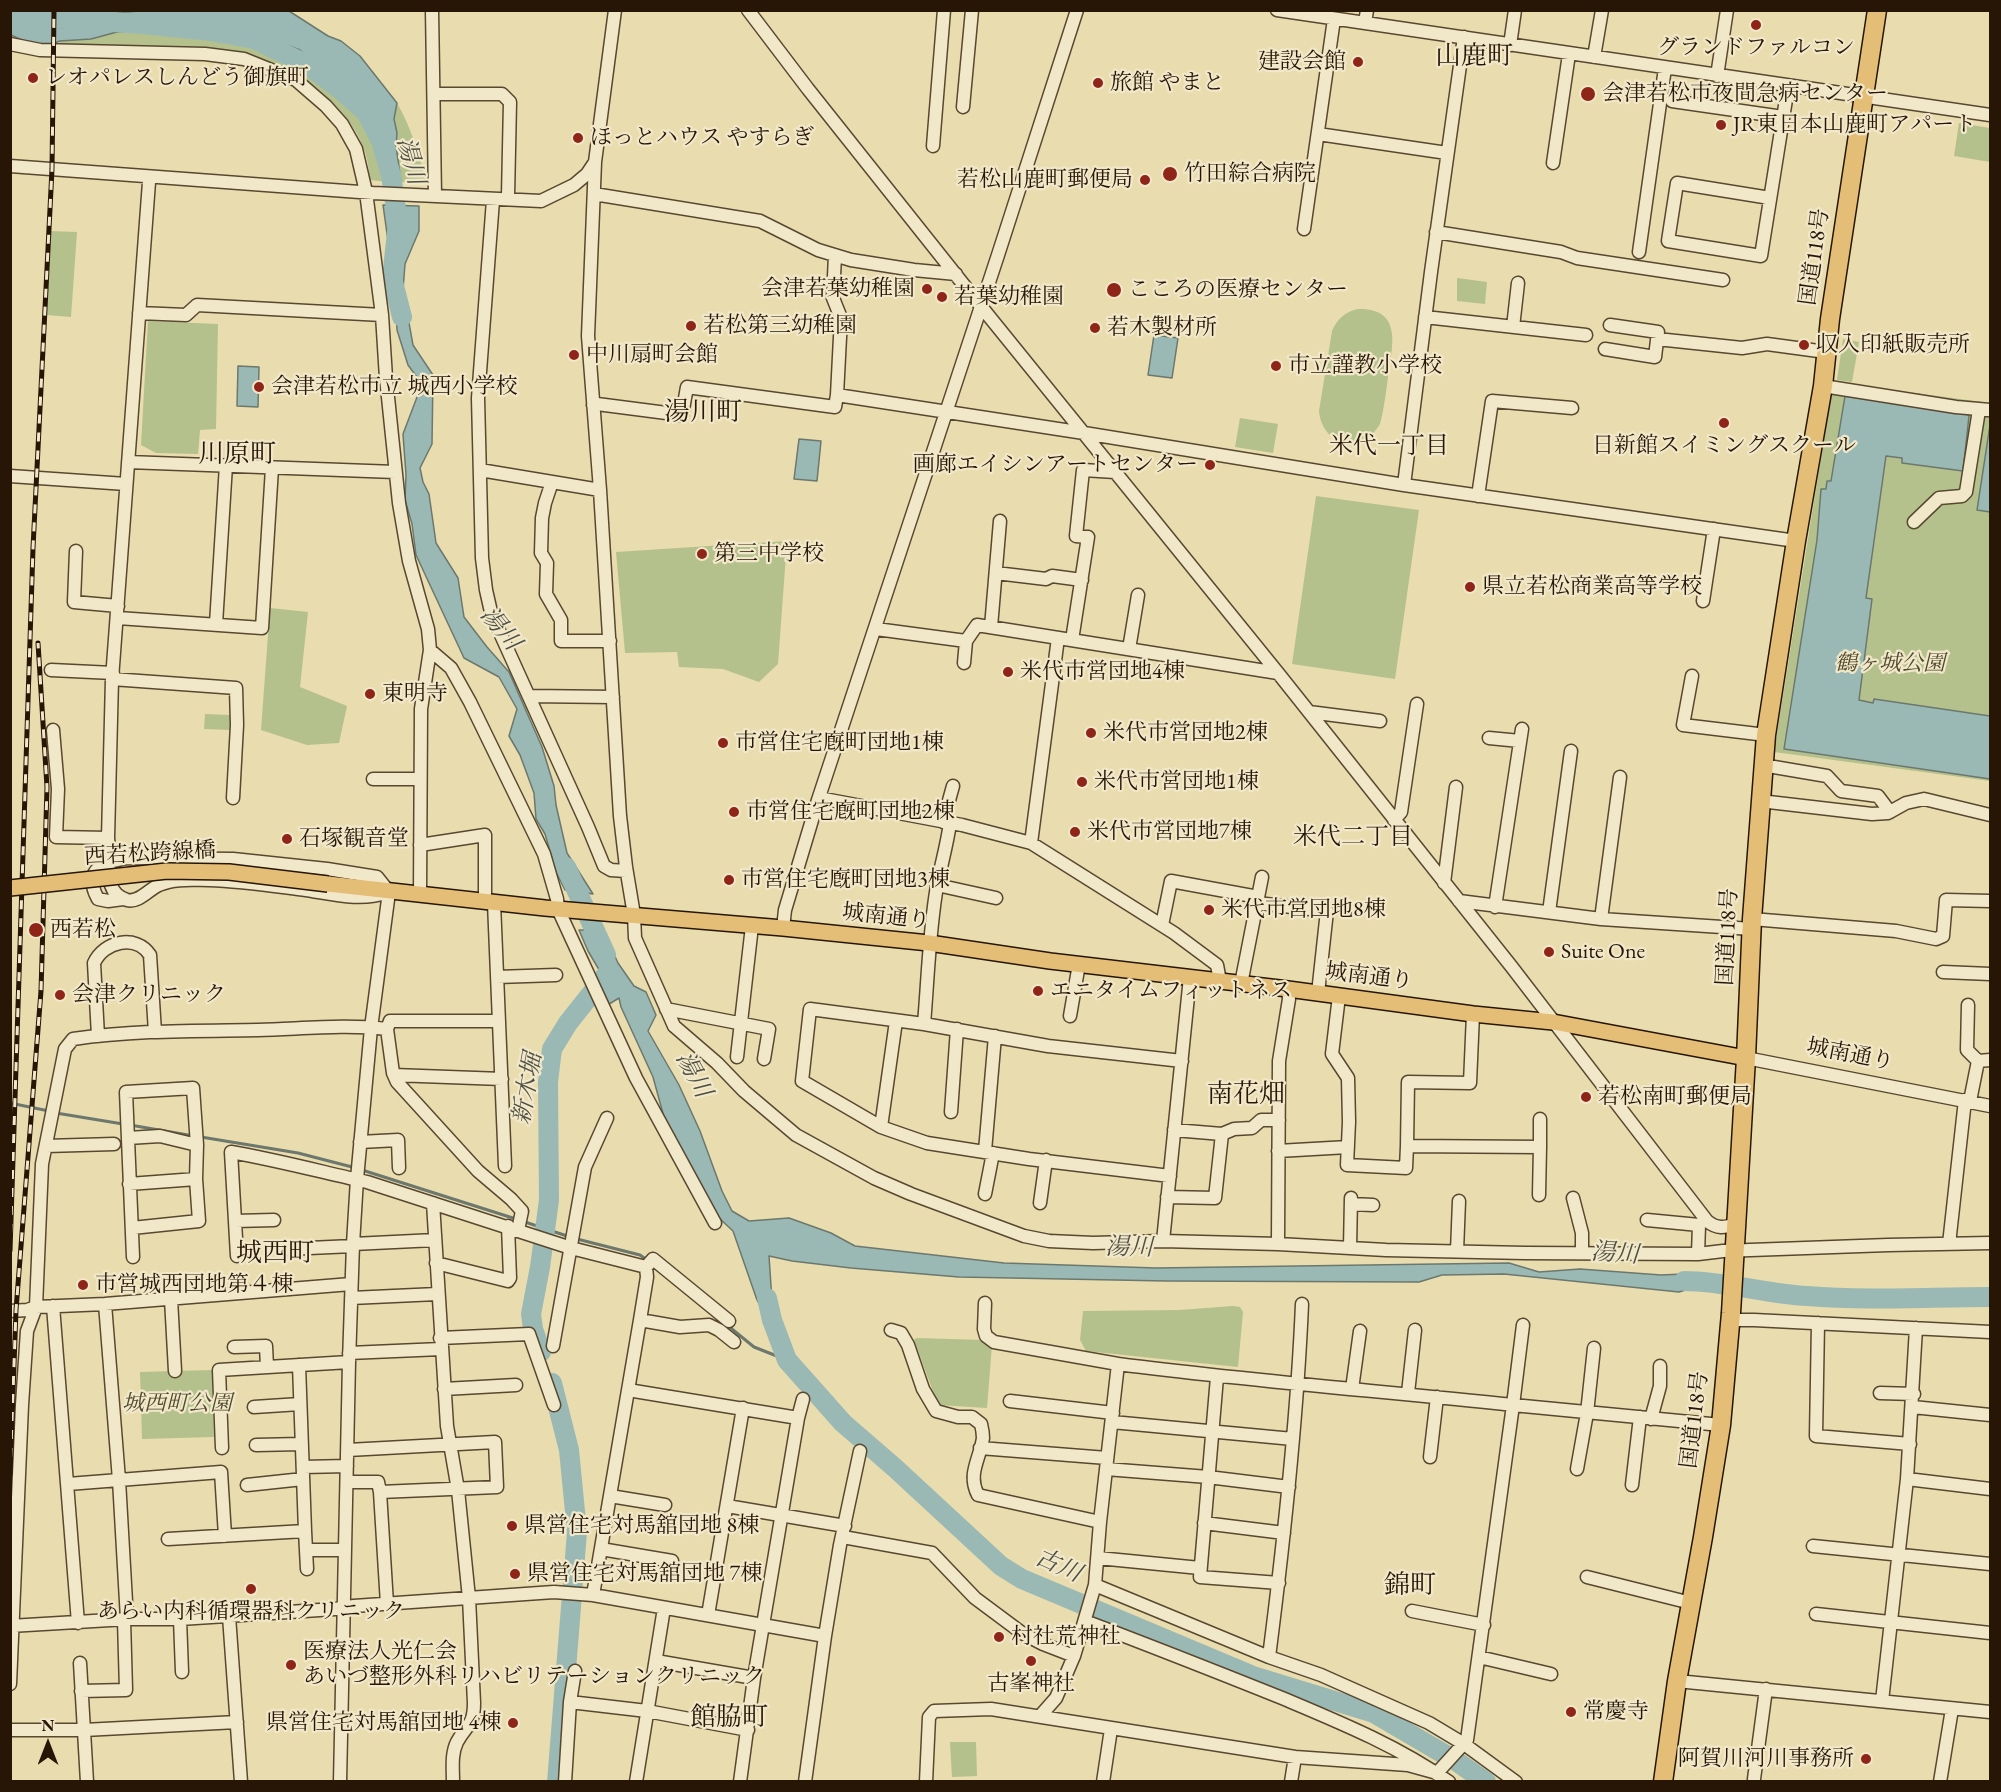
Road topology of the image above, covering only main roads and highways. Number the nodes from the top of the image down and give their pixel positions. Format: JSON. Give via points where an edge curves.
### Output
{"nodes":[{"id":1,"x":1877,"y":10,"type":"edge"},
{"id":2,"x":10,"y":888,"type":"edge"},
{"id":3,"x":558,"y":909,"type":"joint"},
{"id":4,"x":1746,"y":1058,"type":"junction"},
{"id":5,"x":1663,"y":1782,"type":"edge"}],
"edges":[{"from":1,"to":4,"type":"highway","name":"国道118号","via":[[1766,735]]},
{"from":2,"to":3,"type":"main road","name":"西若松跨線橋","bridge":true,"via":[[167,871],[229,873]]},
{"from":3,"to":4,"type":"main road","name":"城南通り","via":[[929,944],[1552,1022]]},
{"from":4,"to":5,"type":"highway","name":"国道118号","via":[[1721,1425]]}]}
